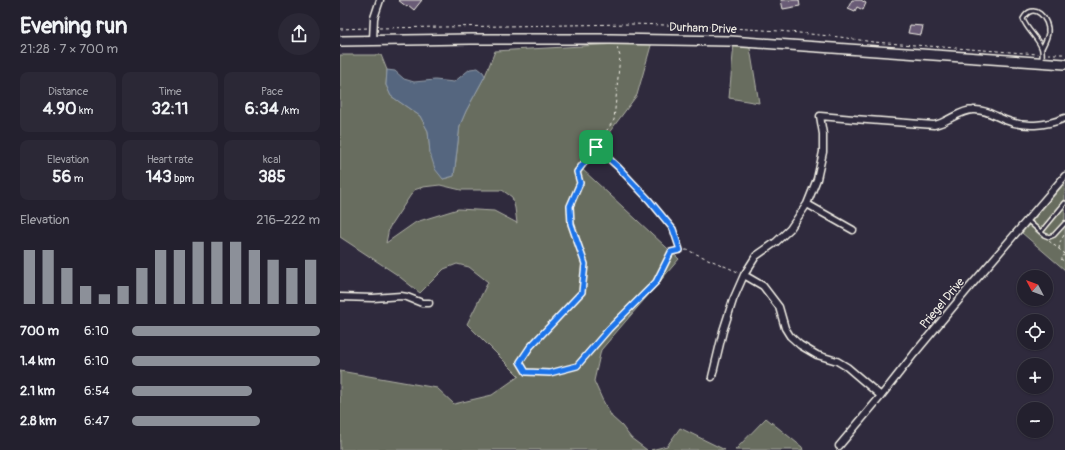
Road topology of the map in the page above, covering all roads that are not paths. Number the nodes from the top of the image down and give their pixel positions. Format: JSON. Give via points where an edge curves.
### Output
{"nodes":[{"id":1,"x":380,"y":0,"type":"edge"},
{"id":2,"x":373,"y":40,"type":"junction"},
{"id":3,"x":340,"y":41,"type":"edge"},
{"id":4,"x":1042,"y":48,"type":"junction"},
{"id":5,"x":1042,"y":62,"type":"junction"},
{"id":6,"x":1065,"y":64,"type":"edge"},
{"id":7,"x":1065,"y":118,"type":"edge"},
{"id":8,"x":1065,"y":176,"type":"edge"},
{"id":9,"x":1065,"y":203,"type":"edge"},
{"id":10,"x":807,"y":204,"type":"junction"},
{"id":11,"x":1027,"y":220,"type":"junction"},
{"id":12,"x":1065,"y":223,"type":"edge"},
{"id":13,"x":853,"y":230,"type":"dead end"},
{"id":14,"x":1041,"y":232,"type":"junction"},
{"id":15,"x":744,"y":275,"type":"junction"},
{"id":16,"x":340,"y":297,"type":"edge"},
{"id":17,"x":430,"y":303,"type":"dead end"},
{"id":18,"x":712,"y":377,"type":"dead end"},
{"id":19,"x":881,"y":396,"type":"junction"},
{"id":20,"x":839,"y":446,"type":"dead end"}],
"edges":[{"from":1,"to":2,"type":"street","via":[[374,18]]},
{"from":2,"to":3,"type":"street","name":"Durham Drive"},
{"from":2,"to":5,"type":"street","name":"Durham Drive","via":[[730,40]]},
{"from":4,"to":4,"type":"lane","via":[[1023,19],[1030,10],[1040,12],[1045,19],[1048,32]]},
{"from":4,"to":5,"type":"lane"},
{"from":5,"to":6,"type":"street","name":"Durham Drive"},
{"from":7,"to":10,"type":"street","via":[[1056,122],[1028,125],[1006,121],[988,112],[973,109],[934,125],[820,116],[823,152],[817,179]]},
{"from":8,"to":11,"type":"street","name":"Priegel Drive"},
{"from":9,"to":14,"type":"lane"},
{"from":10,"to":13,"type":"street"},
{"from":10,"to":15,"type":"street","via":[[790,229],[756,256]]},
{"from":11,"to":14,"type":"lane"},
{"from":11,"to":19,"type":"street","name":"Priegel Drive"},
{"from":12,"to":14,"type":"lane","via":[[1052,236]]},
{"from":15,"to":18,"type":"street","via":[[723,331]]},
{"from":15,"to":19,"type":"street","via":[[763,286],[779,308],[790,336],[800,345],[817,355],[837,361]]},
{"from":16,"to":17,"type":"street","via":[[401,296]]},
{"from":19,"to":20,"type":"street","name":"Priegel Drive"}]}
